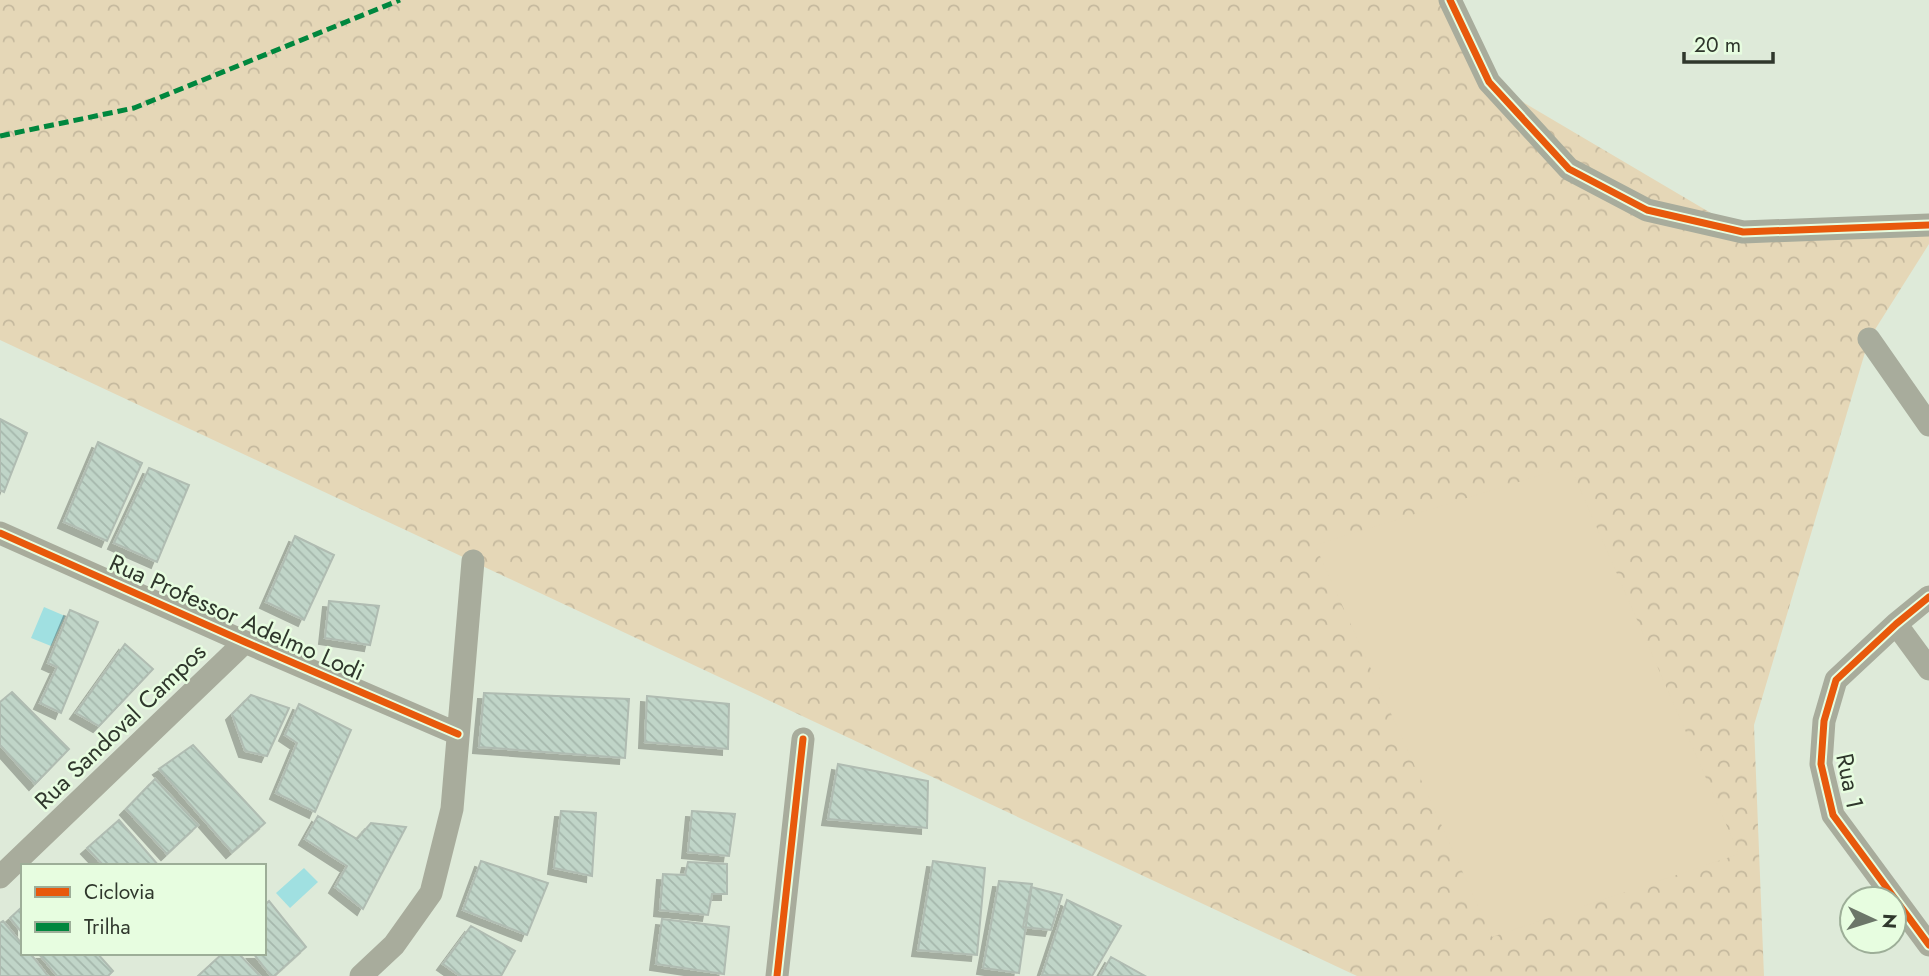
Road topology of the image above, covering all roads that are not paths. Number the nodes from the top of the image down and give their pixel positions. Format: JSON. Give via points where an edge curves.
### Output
{"nodes":[{"id":1,"x":1450,"y":0,"type":"edge"},
{"id":2,"x":1929,"y":225,"type":"edge"},
{"id":3,"x":1869,"y":339,"type":"dead end"},
{"id":4,"x":1929,"y":425,"type":"edge"},
{"id":5,"x":0,"y":533,"type":"edge"},
{"id":6,"x":473,"y":561,"type":"dead end"},
{"id":7,"x":1929,"y":597,"type":"edge"},
{"id":8,"x":1896,"y":624,"type":"junction"},
{"id":9,"x":245,"y":642,"type":"junction"},
{"id":10,"x":1929,"y":669,"type":"edge"},
{"id":11,"x":458,"y":734,"type":"junction"},
{"id":12,"x":803,"y":739,"type":"dead end"},
{"id":13,"x":0,"y":877,"type":"edge"},
{"id":14,"x":1929,"y":945,"type":"edge"},
{"id":15,"x":361,"y":976,"type":"edge"},
{"id":16,"x":777,"y":976,"type":"edge"}],
"edges":[{"from":1,"to":2,"type":"street","via":[[1489,82],[1569,169],[1647,210],[1743,232]]},
{"from":3,"to":4,"type":"street"},
{"from":5,"to":9,"type":"street","name":"Rua Professor Adelmo Lodi"},
{"from":6,"to":11,"type":"street"},
{"from":7,"to":8,"type":"street","name":"Rua 1"},
{"from":8,"to":10,"type":"street"},
{"from":8,"to":14,"type":"street","name":"Rua 1","via":[[1836,680],[1824,721],[1821,764],[1833,815]]},
{"from":9,"to":11,"type":"street","name":"Rua Professor Adelmo Lodi"},
{"from":9,"to":13,"type":"street","name":"Rua Sandoval Campos"},
{"from":11,"to":15,"type":"street","via":[[452,809],[431,893],[394,945]]},
{"from":12,"to":16,"type":"street"}]}
